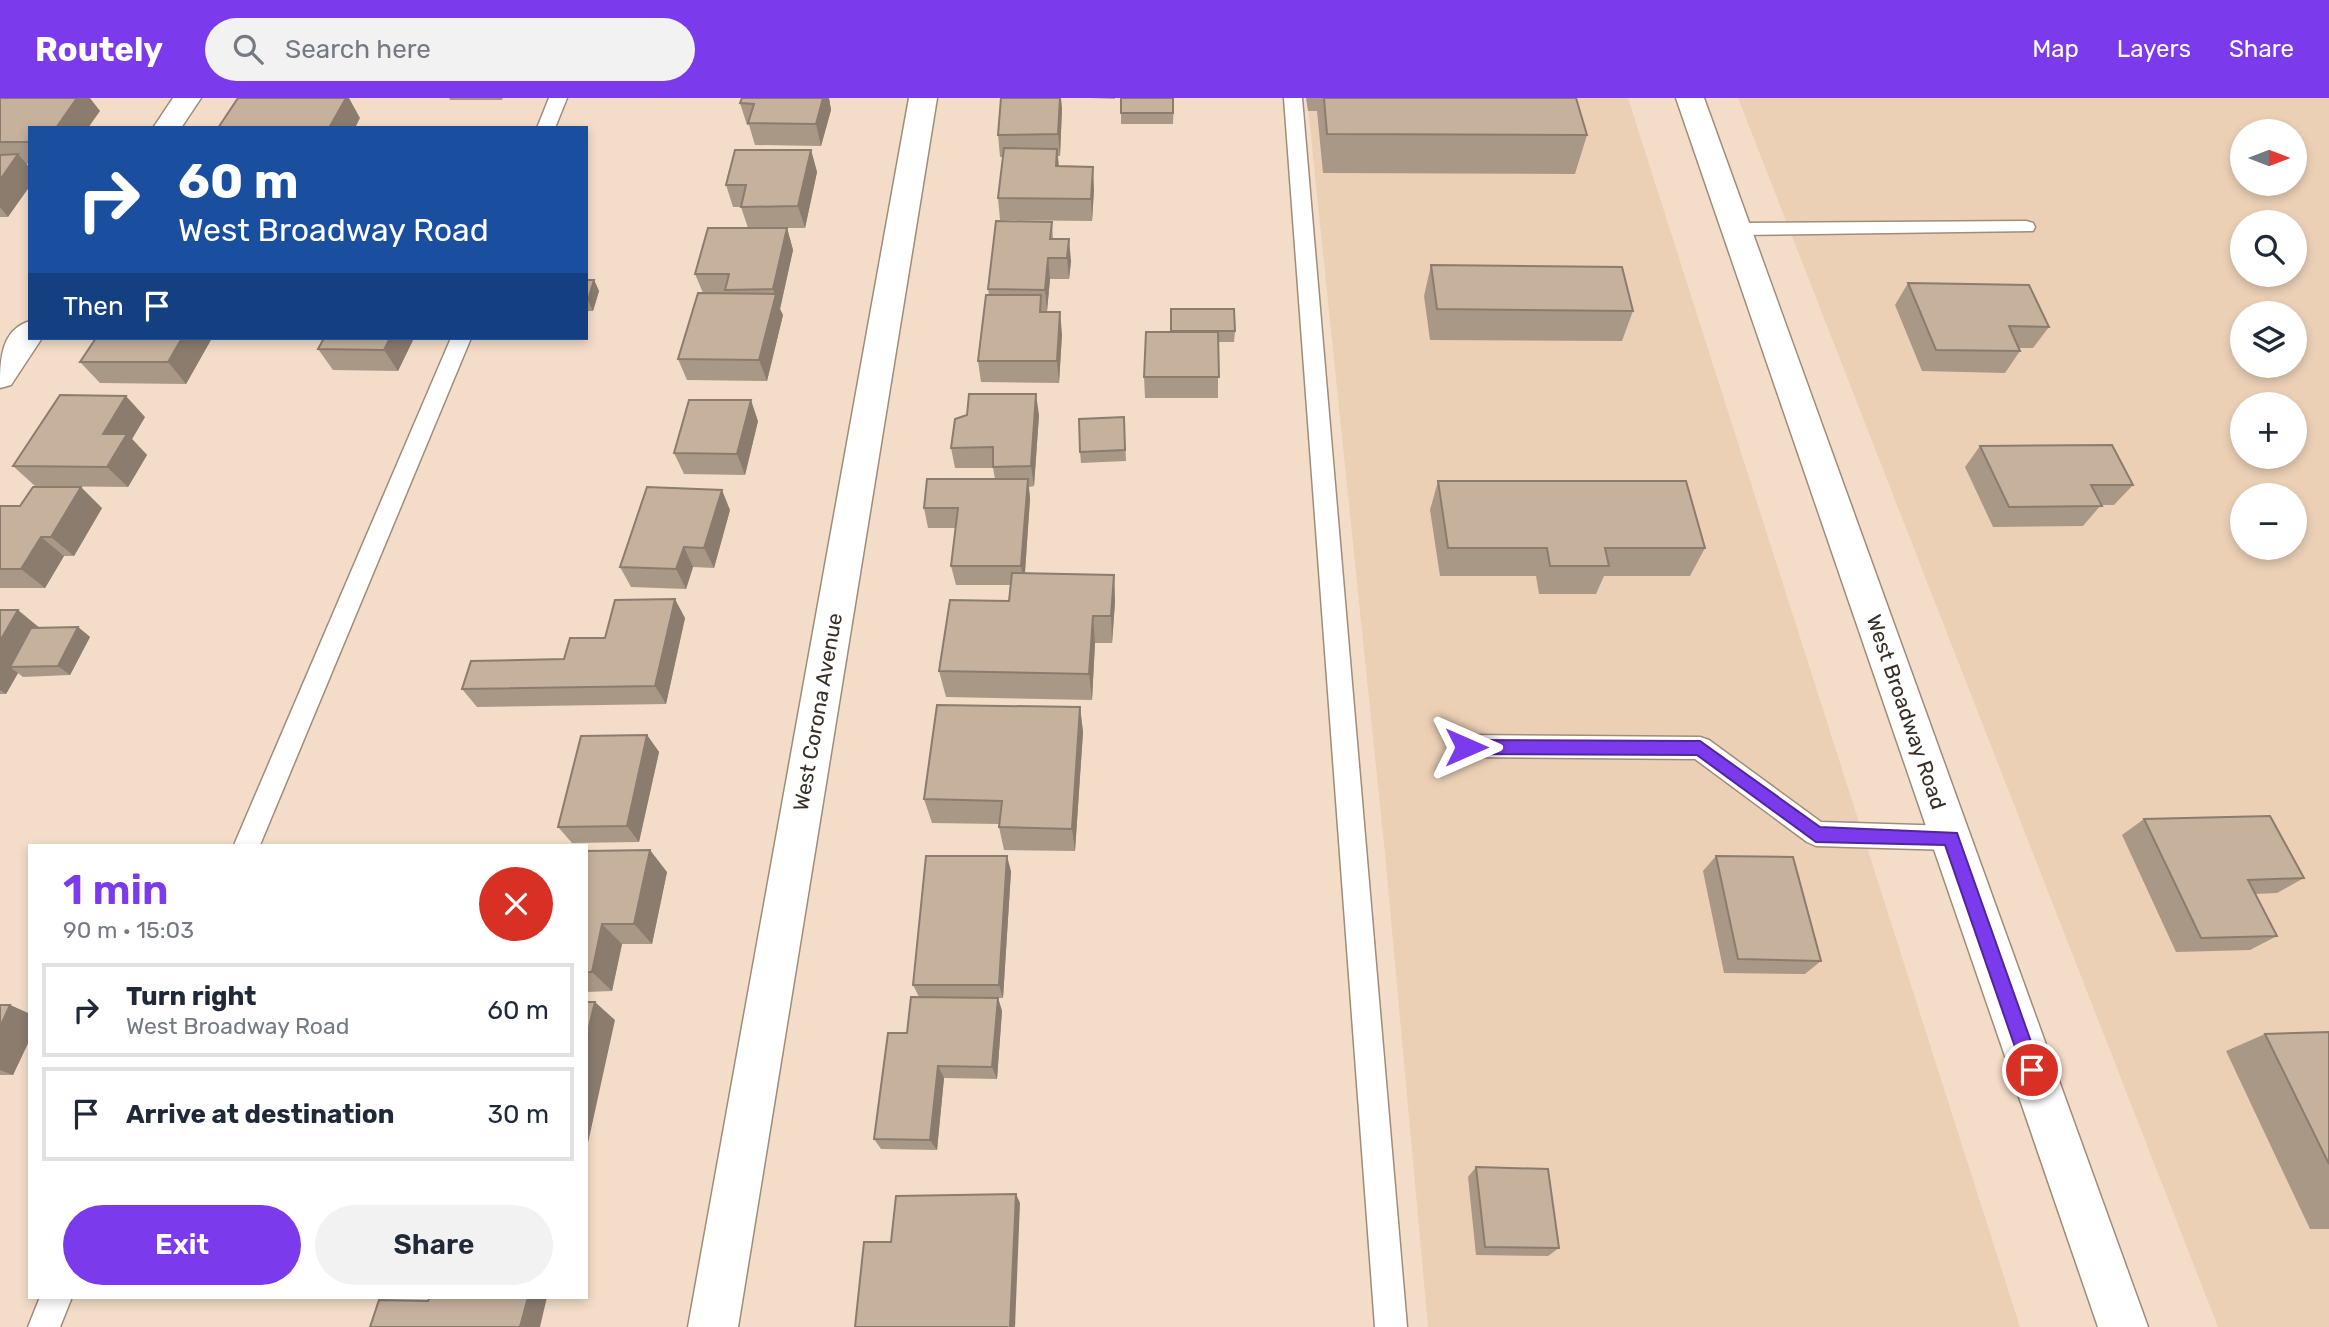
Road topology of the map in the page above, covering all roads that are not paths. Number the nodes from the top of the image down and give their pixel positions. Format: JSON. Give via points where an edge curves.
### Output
{"nodes":[{"id":1,"x":187,"y":98,"type":"edge"},
{"id":2,"x":558,"y":98,"type":"edge"},
{"id":3,"x":923,"y":98,"type":"edge"},
{"id":4,"x":1293,"y":98,"type":"edge"},
{"id":5,"x":1690,"y":98,"type":"edge"},
{"id":6,"x":168,"y":126,"type":"edge"},
{"id":7,"x":547,"y":126,"type":"edge"},
{"id":8,"x":2026,"y":227,"type":"dead end"},
{"id":9,"x":1736,"y":229,"type":"junction"},
{"id":10,"x":28,"y":335,"type":"edge"},
{"id":11,"x":460,"y":340,"type":"edge"},
{"id":12,"x":0,"y":377,"type":"edge"},
{"id":13,"x":1466,"y":747,"type":"dead end"},
{"id":14,"x":1951,"y":838,"type":"junction"},
{"id":15,"x":247,"y":844,"type":"edge"},
{"id":16,"x":56,"y":1299,"type":"edge"},
{"id":17,"x":44,"y":1327,"type":"edge"},
{"id":18,"x":713,"y":1327,"type":"edge"},
{"id":19,"x":1391,"y":1327,"type":"edge"},
{"id":20,"x":2123,"y":1327,"type":"edge"}],
"edges":[{"from":1,"to":6,"type":"street"},
{"from":2,"to":7,"type":"lane"},
{"from":3,"to":18,"type":"street","name":"West Corona Avenue"},
{"from":4,"to":19,"type":"lane"},
{"from":5,"to":9,"type":"street","name":"West Broadway Road"},
{"from":8,"to":9,"type":"lane"},
{"from":9,"to":14,"type":"street","name":"West Broadway Road"},
{"from":10,"to":12,"type":"street"},
{"from":11,"to":15,"type":"lane"},
{"from":13,"to":14,"type":"lane","via":[[1700,748],[1816,834]]},
{"from":14,"to":20,"type":"street","name":"West Broadway Road"},
{"from":16,"to":17,"type":"lane"}]}
